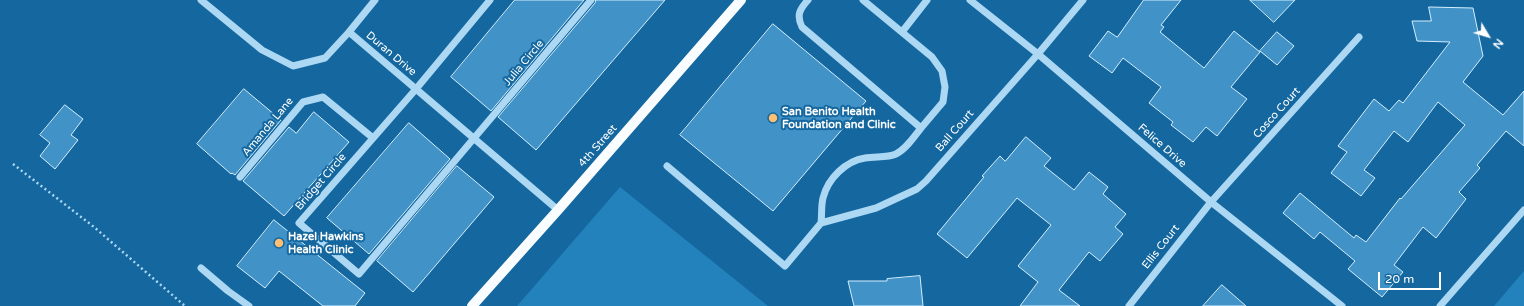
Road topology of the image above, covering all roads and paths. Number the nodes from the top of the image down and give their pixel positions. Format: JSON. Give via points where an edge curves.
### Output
{"nodes":[{"id":1,"x":202,"y":0,"type":"edge"},
{"id":2,"x":375,"y":0,"type":"edge"},
{"id":3,"x":490,"y":0,"type":"edge"},
{"id":4,"x":591,"y":0,"type":"edge"},
{"id":5,"x":741,"y":0,"type":"edge"},
{"id":6,"x":808,"y":0,"type":"edge"},
{"id":7,"x":863,"y":0,"type":"edge"},
{"id":8,"x":927,"y":0,"type":"edge"},
{"id":9,"x":970,"y":0,"type":"edge"},
{"id":10,"x":1083,"y":0,"type":"edge"},
{"id":11,"x":348,"y":32,"type":"junction"},
{"id":12,"x":902,"y":32,"type":"junction"},
{"id":13,"x":1359,"y":37,"type":"dead end"},
{"id":14,"x":1038,"y":54,"type":"junction"},
{"id":15,"x":416,"y":89,"type":"junction"},
{"id":16,"x":921,"y":128,"type":"junction"},
{"id":17,"x":373,"y":138,"type":"junction"},
{"id":18,"x":474,"y":140,"type":"junction"},
{"id":19,"x":13,"y":164,"type":"dead end"},
{"id":20,"x":667,"y":166,"type":"dead end"},
{"id":21,"x":240,"y":177,"type":"dead end"},
{"id":22,"x":1211,"y":202,"type":"junction"},
{"id":23,"x":558,"y":210,"type":"junction"},
{"id":24,"x":1524,"y":210,"type":"edge"},
{"id":25,"x":821,"y":223,"type":"junction"},
{"id":26,"x":201,"y":268,"type":"dead end"},
{"id":27,"x":185,"y":306,"type":"edge"},
{"id":28,"x":249,"y":306,"type":"edge"},
{"id":29,"x":472,"y":306,"type":"edge"},
{"id":30,"x":1129,"y":306,"type":"edge"},
{"id":31,"x":1342,"y":306,"type":"edge"},
{"id":32,"x":1440,"y":306,"type":"edge"}],
"edges":[{"from":1,"to":11,"type":"street","name":"Duran Drive","via":[[262,50],[293,66],[325,58]]},
{"from":2,"to":11,"type":"street"},
{"from":3,"to":15,"type":"street"},
{"from":4,"to":18,"type":"street","name":"Julia Circle"},
{"from":5,"to":23,"type":"main road","name":"4th Street"},
{"from":6,"to":16,"type":"street","via":[[800,9],[798,19],[802,27]]},
{"from":7,"to":12,"type":"street"},
{"from":8,"to":12,"type":"street"},
{"from":9,"to":14,"type":"street","name":"Felice Drive"},
{"from":10,"to":14,"type":"street","name":"Ball Court"},
{"from":11,"to":15,"type":"street","name":"Duran Drive"},
{"from":12,"to":16,"type":"street","via":[[932,58],[942,71],[945,86],[943,102]]},
{"from":13,"to":22,"type":"street","name":"Cosco Court"},
{"from":14,"to":22,"type":"street","name":"Felice Drive"},
{"from":14,"to":25,"type":"street","name":"Ball Court","via":[[917,189],[876,208]]},
{"from":15,"to":17,"type":"street","name":"Bridget Circle"},
{"from":15,"to":18,"type":"street","name":"Duran Drive"},
{"from":16,"to":25,"type":"street","via":[[902,151],[894,155],[863,158],[849,163],[836,174],[823,198]]},
{"from":17,"to":18,"type":"street","name":"Bridget Circle","via":[[299,223],[359,274]]},
{"from":17,"to":21,"type":"street","name":"Amanda Lane","via":[[324,97],[303,102]]},
{"from":18,"to":23,"type":"street","name":"Duran Drive"},
{"from":19,"to":27,"type":"path","via":[[94,227]]},
{"from":20,"to":25,"type":"street","via":[[785,266]]},
{"from":22,"to":30,"type":"street","name":"Ellis Court"},
{"from":22,"to":31,"type":"street","name":"Felice Drive"},
{"from":23,"to":29,"type":"main road","name":"4th Street"},
{"from":24,"to":32,"type":"street"},
{"from":26,"to":28,"type":"street"}]}
